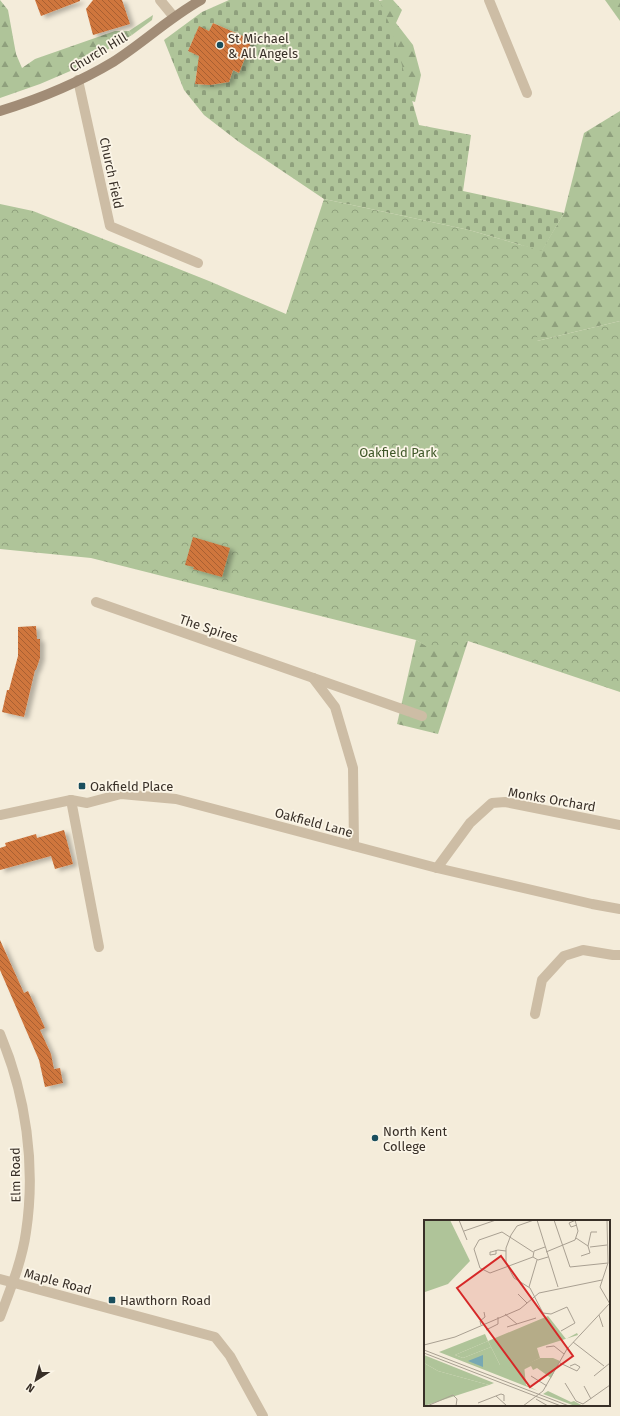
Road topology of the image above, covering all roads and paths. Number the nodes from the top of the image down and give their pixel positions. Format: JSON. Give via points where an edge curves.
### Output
{"nodes":[{"id":1,"x":160,"y":0,"type":"edge"},
{"id":2,"x":201,"y":0,"type":"edge"},
{"id":3,"x":489,"y":0,"type":"edge"},
{"id":4,"x":174,"y":17,"type":"junction"},
{"id":5,"x":78,"y":80,"type":"junction"},
{"id":6,"x":527,"y":92,"type":"dead end"},
{"id":7,"x":0,"y":111,"type":"edge"},
{"id":8,"x":198,"y":263,"type":"dead end"},
{"id":9,"x":96,"y":602,"type":"dead end"},
{"id":10,"x":314,"y":678,"type":"junction"},
{"id":11,"x":422,"y":716,"type":"dead end"},
{"id":12,"x":71,"y":800,"type":"junction"},
{"id":13,"x":0,"y":815,"type":"edge"},
{"id":14,"x":620,"y":825,"type":"edge"},
{"id":15,"x":354,"y":846,"type":"junction"},
{"id":16,"x":437,"y":868,"type":"junction"},
{"id":17,"x":620,"y":909,"type":"edge"},
{"id":18,"x":99,"y":947,"type":"dead end"},
{"id":19,"x":620,"y":955,"type":"edge"},
{"id":20,"x":535,"y":1014,"type":"dead end"},
{"id":21,"x":0,"y":1034,"type":"edge"},
{"id":22,"x":0,"y":1278,"type":"edge"},
{"id":23,"x":13,"y":1282,"type":"junction"},
{"id":24,"x":0,"y":1316,"type":"edge"},
{"id":25,"x":263,"y":1416,"type":"edge"}],
"edges":[{"from":1,"to":4,"type":"street"},
{"from":2,"to":4,"type":"main road","name":"Church Hill"},
{"from":3,"to":6,"type":"street"},
{"from":4,"to":5,"type":"main road","name":"Church Hill","via":[[113,62]]},
{"from":5,"to":7,"type":"main road","name":"Church Hill"},
{"from":5,"to":8,"type":"street","name":"Church Field","via":[[110,226]]},
{"from":9,"to":10,"type":"street","name":"The Spires"},
{"from":10,"to":11,"type":"street","name":"The Spires"},
{"from":10,"to":15,"type":"street","via":[[335,708],[352,768]]},
{"from":12,"to":13,"type":"street","name":"Oakfield Lane"},
{"from":12,"to":15,"type":"street","name":"Oakfield Lane","via":[[87,802],[121,794],[176,799]]},
{"from":12,"to":18,"type":"street"},
{"from":14,"to":16,"type":"street","name":"Monks Orchard","via":[[505,802],[492,803],[470,823]]},
{"from":15,"to":16,"type":"street","name":"Oakfield Lane"},
{"from":16,"to":17,"type":"street","name":"Oakfield Lane"},
{"from":19,"to":20,"type":"street","via":[[583,950],[564,956],[542,980]]},
{"from":21,"to":23,"type":"street","name":"Elm Road","via":[[22,1102],[29,1165],[26,1232]]},
{"from":22,"to":23,"type":"street"},
{"from":23,"to":24,"type":"street","name":"Elm Road"},
{"from":23,"to":25,"type":"street","name":"Maple Road","via":[[215,1337],[230,1356]]}]}
